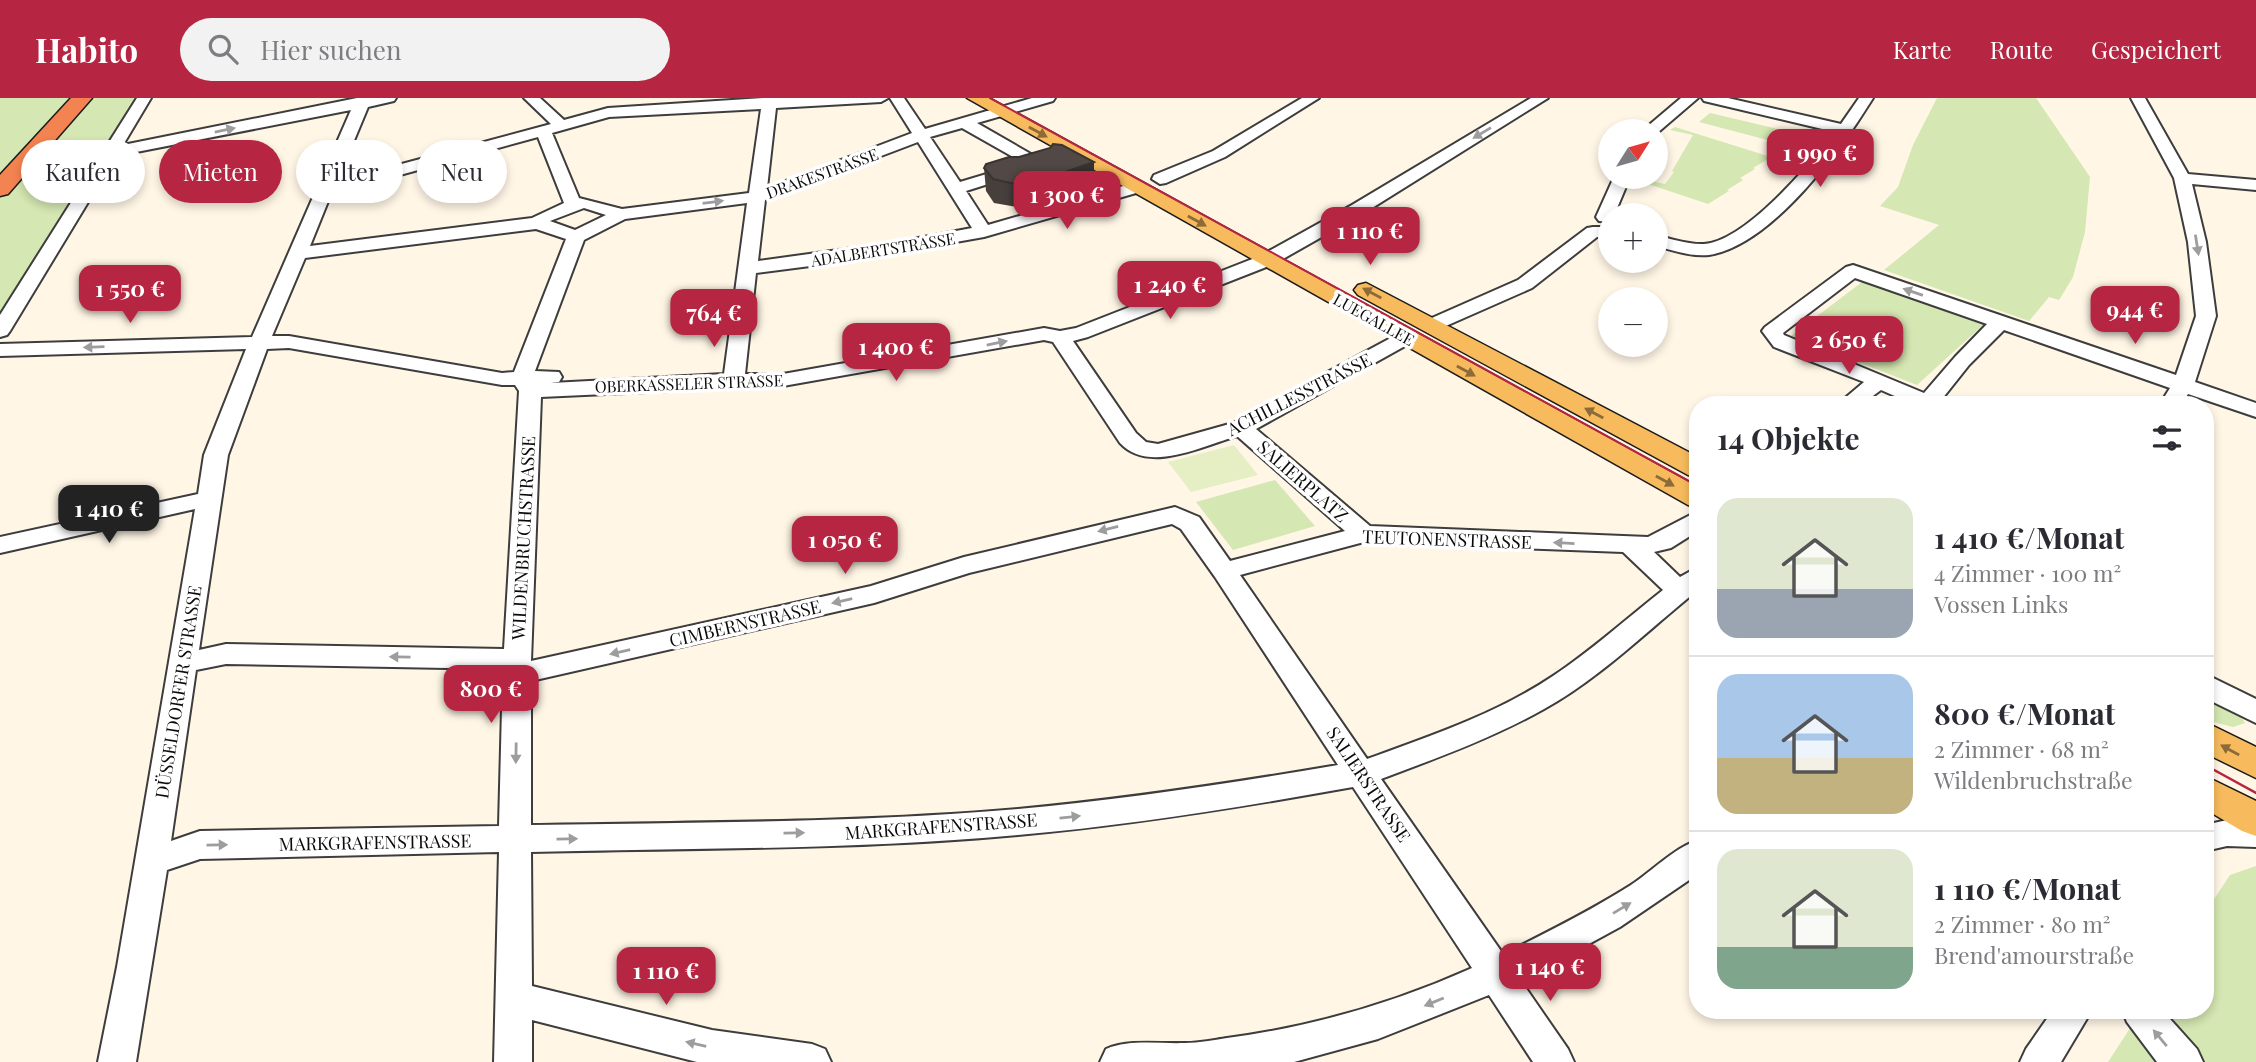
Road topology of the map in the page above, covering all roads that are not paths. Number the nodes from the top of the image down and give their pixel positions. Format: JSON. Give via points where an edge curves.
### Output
{"nodes":[{"id":1,"x":64,"y":98,"type":"edge"},
{"id":2,"x":82,"y":98,"type":"edge"},
{"id":3,"x":144,"y":98,"type":"edge"},
{"id":4,"x":389,"y":98,"type":"edge"},
{"id":5,"x":531,"y":98,"type":"edge"},
{"id":6,"x":881,"y":98,"type":"edge"},
{"id":7,"x":897,"y":98,"type":"edge"},
{"id":8,"x":976,"y":98,"type":"edge"},
{"id":9,"x":1048,"y":98,"type":"edge"},
{"id":10,"x":1312,"y":98,"type":"edge"},
{"id":11,"x":1541,"y":98,"type":"edge"},
{"id":12,"x":1690,"y":98,"type":"edge"},
{"id":13,"x":1709,"y":98,"type":"edge"},
{"id":14,"x":1866,"y":98,"type":"edge"},
{"id":15,"x":2137,"y":98,"type":"edge"},
{"id":16,"x":363,"y":101,"type":"edge"},
{"id":17,"x":770,"y":101,"type":"edge"},
{"id":18,"x":668,"y":104,"type":"edge"},
{"id":19,"x":1013,"y":106,"type":"edge"},
{"id":20,"x":1663,"y":119,"type":"edge"},
{"id":21,"x":565,"y":120,"type":"junction"},
{"id":22,"x":965,"y":122,"type":"junction"},
{"id":23,"x":1846,"y":130,"type":"junction"},
{"id":24,"x":544,"y":132,"type":"junction"},
{"id":25,"x":920,"y":135,"type":"junction"},
{"id":26,"x":118,"y":140,"type":"edge"},
{"id":27,"x":346,"y":140,"type":"edge"},
{"id":28,"x":145,"y":145,"type":"edge"},
{"id":29,"x":1075,"y":152,"type":"junction"},
{"id":30,"x":1037,"y":164,"type":"junction"},
{"id":31,"x":0,"y":165,"type":"edge"},
{"id":32,"x":403,"y":169,"type":"edge"},
{"id":33,"x":2182,"y":178,"type":"junction"},
{"id":34,"x":1160,"y":179,"type":"junction"},
{"id":35,"x":2256,"y":185,"type":"edge"},
{"id":36,"x":1138,"y":187,"type":"junction"},
{"id":37,"x":957,"y":188,"type":"junction"},
{"id":38,"x":0,"y":189,"type":"edge"},
{"id":39,"x":757,"y":197,"type":"junction"},
{"id":40,"x":79,"y":203,"type":"edge"},
{"id":41,"x":319,"y":203,"type":"edge"},
{"id":42,"x":573,"y":204,"type":"junction"},
{"id":43,"x":621,"y":214,"type":"junction"},
{"id":44,"x":538,"y":223,"type":"junction"},
{"id":45,"x":1668,"y":228,"type":"edge"},
{"id":46,"x":1598,"y":229,"type":"edge"},
{"id":47,"x":984,"y":232,"type":"junction"},
{"id":48,"x":576,"y":237,"type":"junction"},
{"id":49,"x":1729,"y":241,"type":"junction"},
{"id":50,"x":1668,"y":243,"type":"edge"},
{"id":51,"x":297,"y":253,"type":"junction"},
{"id":52,"x":1277,"y":253,"type":"junction"},
{"id":53,"x":748,"y":268,"type":"junction"},
{"id":54,"x":2001,"y":322,"type":"junction"},
{"id":55,"x":1432,"y":326,"type":"junction"},
{"id":56,"x":0,"y":331,"type":"edge"},
{"id":57,"x":1060,"y":337,"type":"junction"},
{"id":58,"x":1407,"y":337,"type":"junction"},
{"id":59,"x":261,"y":341,"type":"junction"},
{"id":60,"x":0,"y":350,"type":"edge"},
{"id":61,"x":735,"y":374,"type":"junction"},
{"id":62,"x":1877,"y":382,"type":"junction"},
{"id":63,"x":526,"y":384,"type":"junction"},
{"id":64,"x":2183,"y":385,"type":"junction"},
{"id":65,"x":1859,"y":396,"type":"edge"},
{"id":66,"x":1909,"y":396,"type":"edge"},
{"id":67,"x":1934,"y":396,"type":"edge"},
{"id":68,"x":2176,"y":396,"type":"edge"},
{"id":69,"x":2256,"y":410,"type":"edge"},
{"id":70,"x":1241,"y":428,"type":"junction"},
{"id":71,"x":1689,"y":464,"type":"edge"},
{"id":72,"x":1689,"y":494,"type":"edge"},
{"id":73,"x":208,"y":499,"type":"junction"},
{"id":74,"x":1175,"y":515,"type":"joint"},
{"id":75,"x":1689,"y":525,"type":"edge"},
{"id":76,"x":1364,"y":534,"type":"junction"},
{"id":77,"x":0,"y":545,"type":"edge"},
{"id":78,"x":1632,"y":546,"type":"junction"},
{"id":79,"x":1224,"y":571,"type":"junction"},
{"id":80,"x":1688,"y":584,"type":"edge"},
{"id":81,"x":183,"y":663,"type":"junction"},
{"id":82,"x":517,"y":667,"type":"junction"},
{"id":83,"x":2214,"y":690,"type":"edge"},
{"id":84,"x":2256,"y":712,"type":"edge"},
{"id":85,"x":2214,"y":741,"type":"edge"},
{"id":86,"x":2256,"y":764,"type":"edge"},
{"id":87,"x":1362,"y":773,"type":"junction"},
{"id":88,"x":2214,"y":796,"type":"edge"},
{"id":89,"x":2256,"y":820,"type":"edge"},
{"id":90,"x":2256,"y":834,"type":"edge"},
{"id":91,"x":2214,"y":836,"type":"edge"},
{"id":92,"x":515,"y":840,"type":"junction"},
{"id":93,"x":151,"y":861,"type":"junction"},
{"id":94,"x":1689,"y":862,"type":"edge"},
{"id":95,"x":1497,"y":976,"type":"junction"},
{"id":96,"x":513,"y":999,"type":"junction"},
{"id":97,"x":2068,"y":1019,"type":"edge"},
{"id":98,"x":2147,"y":1019,"type":"edge"},
{"id":99,"x":117,"y":1062,"type":"edge"},
{"id":100,"x":513,"y":1062,"type":"edge"},
{"id":101,"x":811,"y":1062,"type":"edge"},
{"id":102,"x":1119,"y":1062,"type":"edge"},
{"id":103,"x":1555,"y":1062,"type":"edge"},
{"id":104,"x":2039,"y":1062,"type":"edge"},
{"id":105,"x":2185,"y":1062,"type":"edge"}],
"edges":[{"from":1,"to":31,"type":"highway"},
{"from":2,"to":38,"type":"highway"},
{"from":3,"to":26,"type":"street"},
{"from":4,"to":16,"type":"street"},
{"from":5,"to":21,"type":"street"},
{"from":6,"to":17,"type":"street"},
{"from":7,"to":25,"type":"street"},
{"from":8,"to":19,"type":"main road","name":"LUEGALLEE"},
{"from":9,"to":19,"type":"street","name":"DRAKESTRASSE"},
{"from":10,"to":34,"type":"street","via":[[1219,154]]},
{"from":11,"to":52,"type":"street","name":"OBERKASSELER STRASSE","one_way":true},
{"from":12,"to":20,"type":"street"},
{"from":13,"to":23,"type":"street"},
{"from":14,"to":23,"type":"street"},
{"from":15,"to":33,"type":"street"},
{"from":16,"to":27,"type":"street","name":"DÜSSELDORFER STRASSE"},
{"from":28,"to":16,"type":"street","one_way":true},
{"from":17,"to":18,"type":"street"},
{"from":17,"to":39,"type":"street"},
{"from":18,"to":21,"type":"street"},
{"from":19,"to":22,"type":"street","name":"DRAKESTRASSE"},
{"from":19,"to":29,"type":"main road","name":"LUEGALLEE","one_way":true},
{"from":19,"to":34,"type":"main road","name":"LUEGALLEE"},
{"from":21,"to":24,"type":"street"},
{"from":22,"to":25,"type":"street","name":"DRAKESTRASSE"},
{"from":22,"to":30,"type":"street"},
{"from":23,"to":49,"type":"street","via":[[1763,219]]},
{"from":24,"to":32,"type":"street"},
{"from":24,"to":42,"type":"street"},
{"from":25,"to":37,"type":"street"},
{"from":25,"to":39,"type":"street","name":"DRAKESTRASSE"},
{"from":29,"to":30,"type":"street"},
{"from":29,"to":36,"type":"main road","name":"LUEGALLEE"},
{"from":30,"to":37,"type":"street"},
{"from":33,"to":35,"type":"street"},
{"from":33,"to":64,"type":"street","one_way":true,"via":[[2197,242],[2206,316]]},
{"from":34,"to":52,"type":"main road","name":"LUEGALLEE"},
{"from":36,"to":47,"type":"street","name":"ADALBERTSTRASSE"},
{"from":36,"to":52,"type":"main road","name":"LUEGALLEE","one_way":true},
{"from":37,"to":47,"type":"street"},
{"from":43,"to":39,"type":"street","name":"DRAKESTRASSE","one_way":true},
{"from":39,"to":53,"type":"street"},
{"from":40,"to":56,"type":"street"},
{"from":41,"to":51,"type":"street","name":"DÜSSELDORFER STRASSE"},
{"from":42,"to":43,"type":"street","via":[[583,202]]},
{"from":42,"to":44,"type":"street"},
{"from":43,"to":48,"type":"street"},
{"from":44,"to":48,"type":"street"},
{"from":44,"to":51,"type":"street"},
{"from":45,"to":49,"type":"street"},
{"from":46,"to":55,"type":"street","via":[[1525,284]]},
{"from":47,"to":53,"type":"street","name":"ADALBERTSTRASSE","via":[[884,252]]},
{"from":48,"to":63,"type":"street","name":"WILDENBRUCHSTRASSE"},
{"from":49,"to":50,"type":"street","via":[[1705,249]]},
{"from":51,"to":59,"type":"street","name":"DÜSSELDORFER STRASSE"},
{"from":55,"to":52,"type":"main road","name":"LUEGALLEE","one_way":true},
{"from":52,"to":57,"type":"street","name":"OBERKASSELER STRASSE","via":[[1101,326]]},
{"from":52,"to":58,"type":"main road","name":"LUEGALLEE"},
{"from":53,"to":61,"type":"street"},
{"from":54,"to":62,"type":"street","one_way":true,"via":[[1853,271],[1772,331],[1782,343]]},
{"from":54,"to":64,"type":"street"},
{"from":54,"to":67,"type":"street"},
{"from":71,"to":55,"type":"main road","name":"LUEGALLEE","one_way":true},
{"from":61,"to":57,"type":"street","name":"OBERKASSELER STRASSE","one_way":true,"via":[[783,380],[1044,334]]},
{"from":57,"to":70,"type":"street","name":"ACHILLESSTRASSE","via":[[1136,447],[1158,451]]},
{"from":58,"to":70,"type":"street","name":"ACHILLESSTRASSE"},
{"from":58,"to":72,"type":"main road","name":"LUEGALLEE","one_way":true},
{"from":59,"to":60,"type":"street","name":"OBERKASSELER STRASSE","one_way":true},
{"from":59,"to":63,"type":"street","name":"OBERKASSELER STRASSE","via":[[318,346]]},
{"from":59,"to":73,"type":"street","name":"DÜSSELDORFER STRASSE","via":[[223,430]]},
{"from":61,"to":63,"type":"street","name":"OBERKASSELER STRASSE"},
{"from":61,"to":63,"type":"street","name":"OBERKASSELER STRASSE","via":[[697,371]]},
{"from":62,"to":65,"type":"street"},
{"from":62,"to":66,"type":"street"},
{"from":63,"to":82,"type":"street","name":"WILDENBRUCHSTRASSE"},
{"from":64,"to":68,"type":"street"},
{"from":64,"to":69,"type":"street"},
{"from":70,"to":76,"type":"street","name":"SALIERPLATZ"},
{"from":73,"to":77,"type":"street"},
{"from":73,"to":81,"type":"street","name":"DÜSSELDORFER STRASSE"},
{"from":74,"to":79,"type":"street","name":"SALIERSTRASSE","via":[[1190,523]]},
{"from":74,"to":82,"type":"street","name":"CIMBERNSTRASSE","one_way":true,"via":[[945,571],[874,594]]},
{"from":75,"to":78,"type":"street","via":[[1662,542]]},
{"from":78,"to":76,"type":"street","name":"TEUTONENSTRASSE","one_way":true},
{"from":76,"to":79,"type":"street","name":"TEUTONENSTRASSE"},
{"from":78,"to":80,"type":"street","name":"MARKGRAFENSTRASSE"},
{"from":79,"to":87,"type":"street","name":"SALIERSTRASSE"},
{"from":80,"to":87,"type":"street","name":"MARKGRAFENSTRASSE","via":[[1535,701],[1469,734]]},
{"from":82,"to":81,"type":"street","name":"CIMBERNSTRASSE","one_way":true,"via":[[226,654]]},
{"from":81,"to":93,"type":"street","name":"DÜSSELDORFER STRASSE"},
{"from":82,"to":92,"type":"street","name":"WILDENBRUCHSTRASSE","one_way":true},
{"from":83,"to":84,"type":"street"},
{"from":86,"to":85,"type":"main road","one_way":true},
{"from":92,"to":87,"type":"street","name":"MARKGRAFENSTRASSE","one_way":true,"via":[[888,831],[1019,822],[1157,808]]},
{"from":87,"to":95,"type":"street","name":"SALIERSTRASSE"},
{"from":88,"to":89,"type":"main road"},
{"from":90,"to":91,"type":"street"},
{"from":93,"to":92,"type":"street","name":"MARKGRAFENSTRASSE","one_way":true,"via":[[200,845]]},
{"from":92,"to":96,"type":"street","name":"WILDENBRUCHSTRASSE"},
{"from":93,"to":99,"type":"street","name":"DÜSSELDORFER STRASSE"},
{"from":95,"to":94,"type":"street","one_way":true,"via":[[1662,884]]},
{"from":95,"to":102,"type":"street","one_way":true,"via":[[1364,1028],[1291,1045],[1191,1061]]},
{"from":95,"to":103,"type":"street","name":"SALIERSTRASSE"},
{"from":96,"to":100,"type":"street","name":"WILDENBRUCHSTRASSE"},
{"from":101,"to":96,"type":"street","one_way":true,"via":[[712,1048]]},
{"from":97,"to":104,"type":"street"},
{"from":105,"to":98,"type":"street","one_way":true}]}
